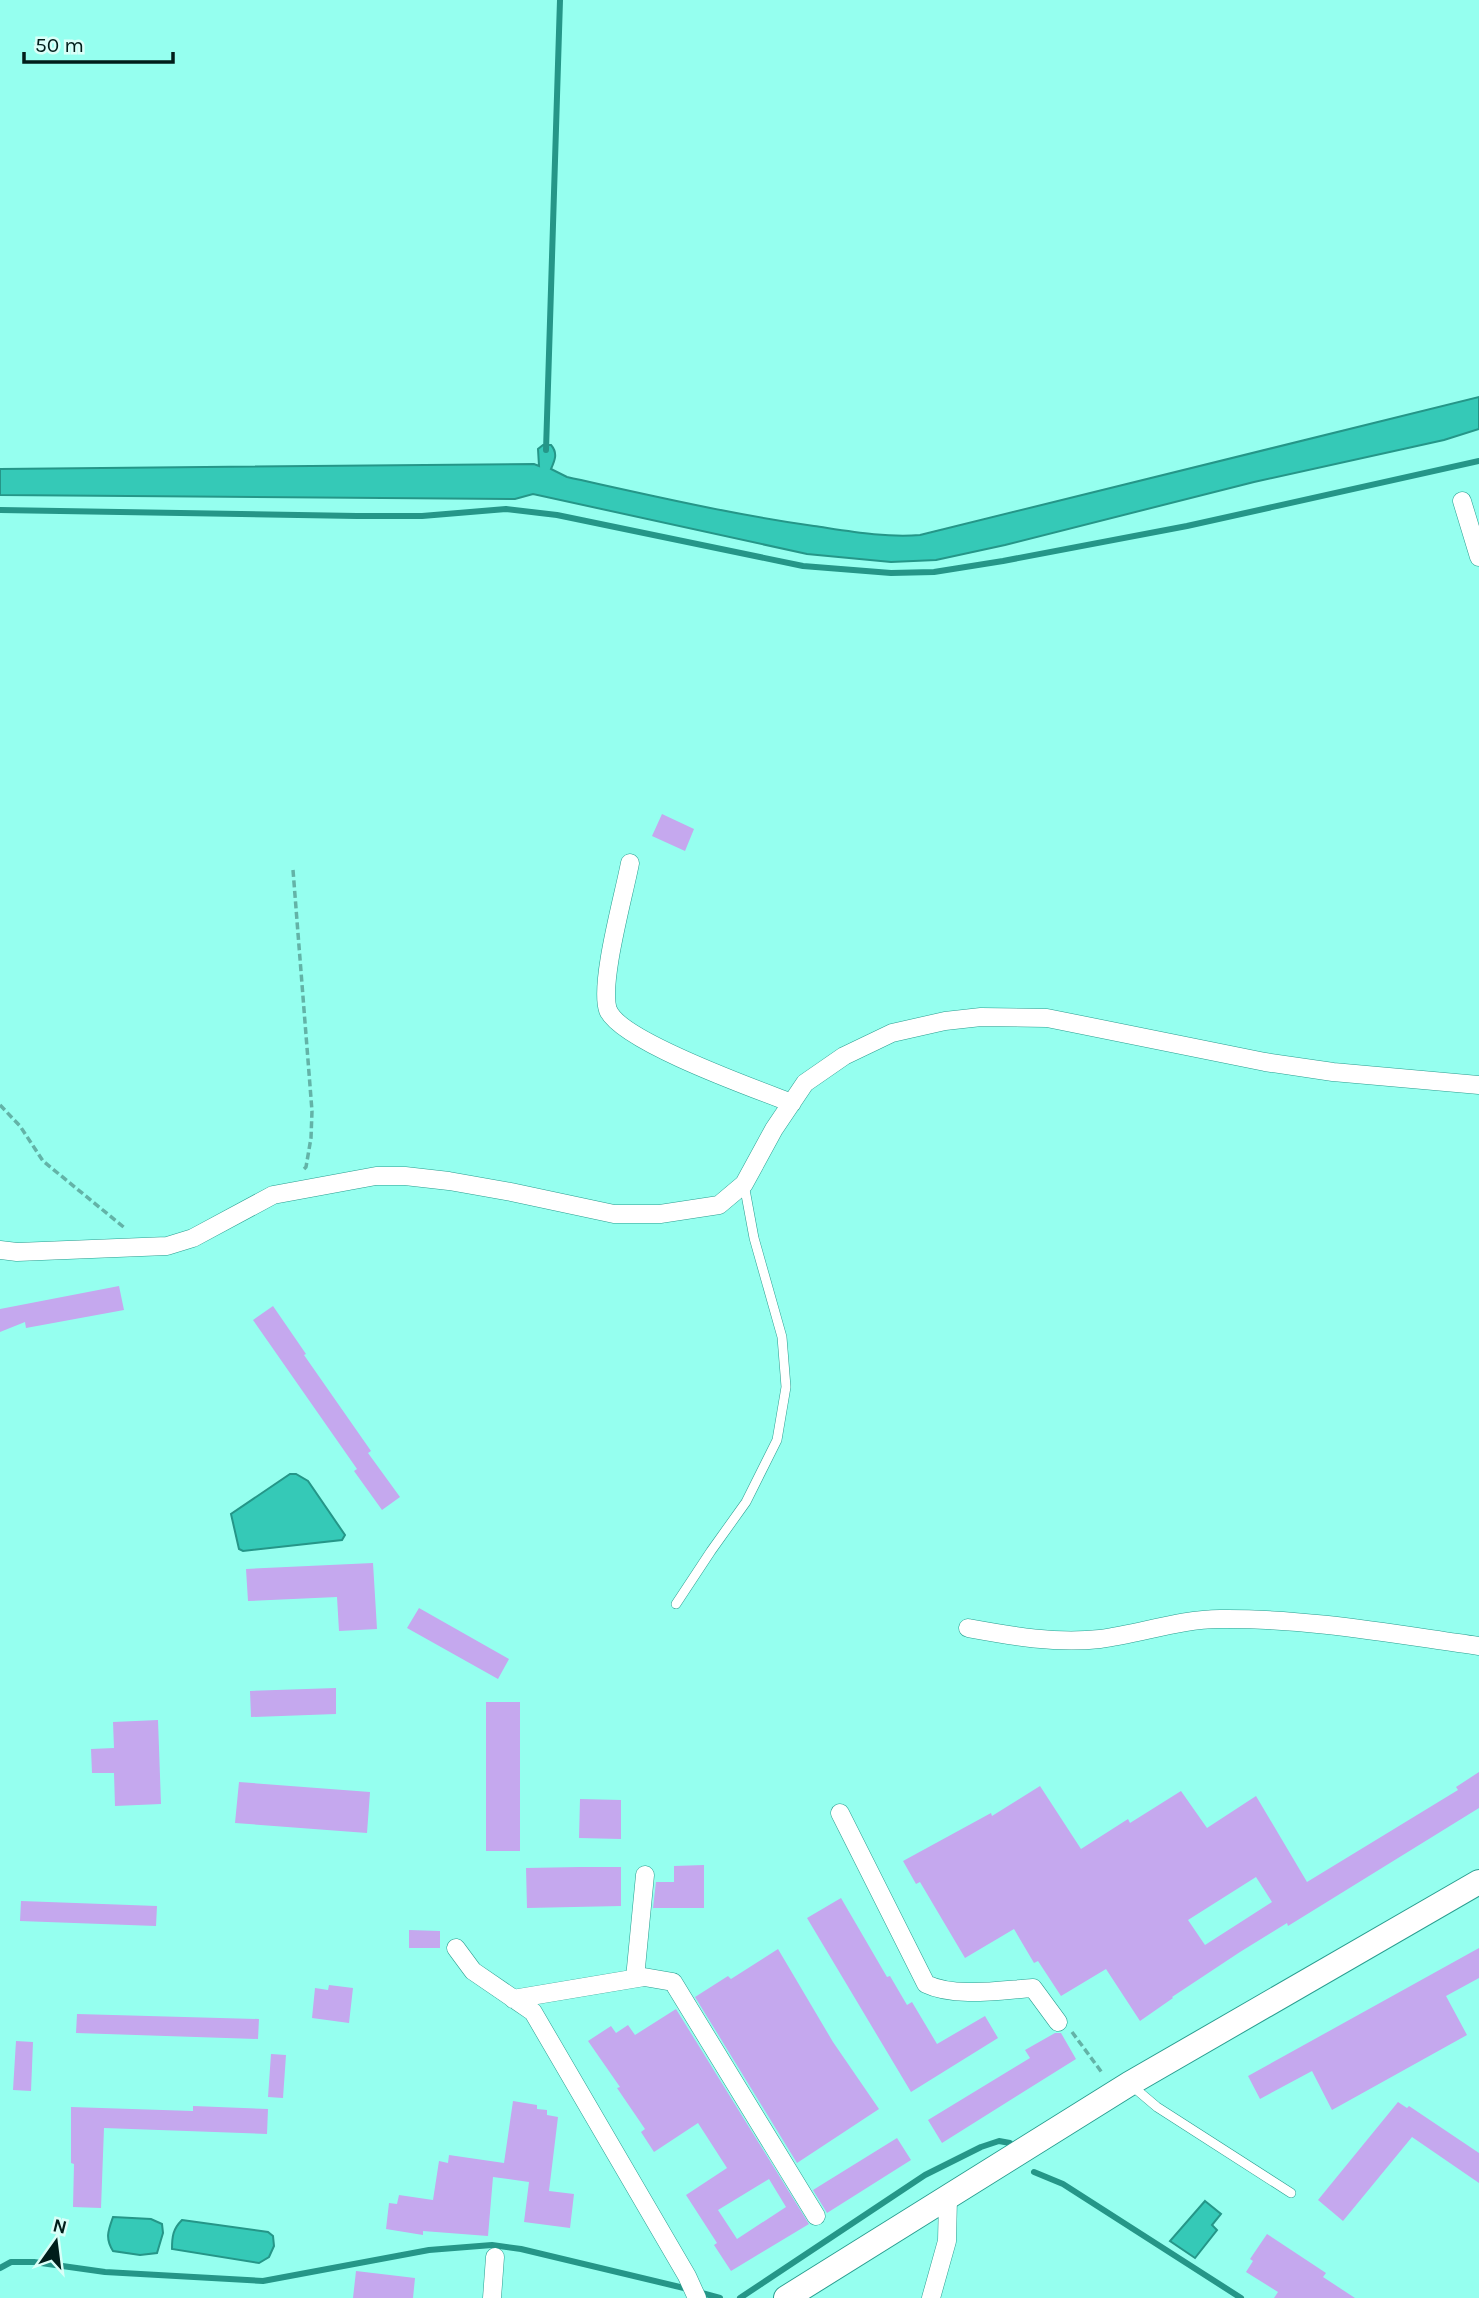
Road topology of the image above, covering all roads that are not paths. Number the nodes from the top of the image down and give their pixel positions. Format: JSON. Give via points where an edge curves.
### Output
{"nodes":[{"id":1,"x":1462,"y":501,"type":"dead end"},
{"id":2,"x":1479,"y":557,"type":"edge"},
{"id":3,"x":630,"y":863,"type":"dead end"},
{"id":4,"x":1479,"y":1085,"type":"edge"},
{"id":5,"x":792,"y":1103,"type":"junction"},
{"id":6,"x":744,"y":1184,"type":"junction"},
{"id":7,"x":0,"y":1250,"type":"edge"},
{"id":8,"x":676,"y":1604,"type":"dead end"},
{"id":9,"x":968,"y":1628,"type":"dead end"},
{"id":10,"x":1479,"y":1646,"type":"edge"},
{"id":11,"x":840,"y":1813,"type":"dead end"},
{"id":12,"x":645,"y":1875,"type":"dead end"},
{"id":13,"x":1479,"y":1882,"type":"edge"},
{"id":14,"x":456,"y":1948,"type":"dead end"},
{"id":15,"x":635,"y":1978,"type":"junction"},
{"id":16,"x":513,"y":1999,"type":"junction"},
{"id":17,"x":1058,"y":2022,"type":"road end"},
{"id":18,"x":1123,"y":2089,"type":"junction"},
{"id":19,"x":1291,"y":2193,"type":"dead end"},
{"id":20,"x":948,"y":2197,"type":"junction"},
{"id":21,"x":816,"y":2216,"type":"dead end"},
{"id":22,"x":495,"y":2257,"type":"dead end"},
{"id":23,"x":492,"y":2298,"type":"edge"},
{"id":24,"x":697,"y":2298,"type":"edge"},
{"id":25,"x":786,"y":2298,"type":"edge"},
{"id":26,"x":931,"y":2298,"type":"edge"}],
"edges":[{"from":1,"to":2,"type":"street"},
{"from":3,"to":5,"type":"street","via":[[604,987],[609,1012],[640,1038],[715,1074]]},
{"from":4,"to":5,"type":"street","via":[[1265,1062],[1046,1018],[981,1017],[892,1033],[844,1056],[805,1083]]},
{"from":5,"to":6,"type":"street"},
{"from":6,"to":7,"type":"street","via":[[719,1205],[660,1214],[614,1214],[511,1192],[376,1176],[273,1195],[193,1238],[167,1246]]},
{"from":6,"to":8,"type":"lane","via":[[782,1337],[786,1387],[777,1440],[746,1502]]},
{"from":9,"to":10,"type":"street","via":[[1051,1641],[1099,1639],[1219,1619],[1345,1626]]},
{"from":11,"to":17,"type":"street","via":[[926,1984],[972,1991],[1033,1988]]},
{"from":12,"to":15,"type":"street"},
{"from":13,"to":18,"type":"street"},
{"from":14,"to":16,"type":"street","via":[[473,1971]]},
{"from":15,"to":16,"type":"street"},
{"from":15,"to":21,"type":"street","via":[[673,1982],[677,1987]]},
{"from":16,"to":24,"type":"street","via":[[533,2012]]},
{"from":18,"to":19,"type":"lane"},
{"from":18,"to":20,"type":"street"},
{"from":20,"to":25,"type":"street"},
{"from":20,"to":26,"type":"street","via":[[947,2241]]},
{"from":22,"to":23,"type":"street"}]}
